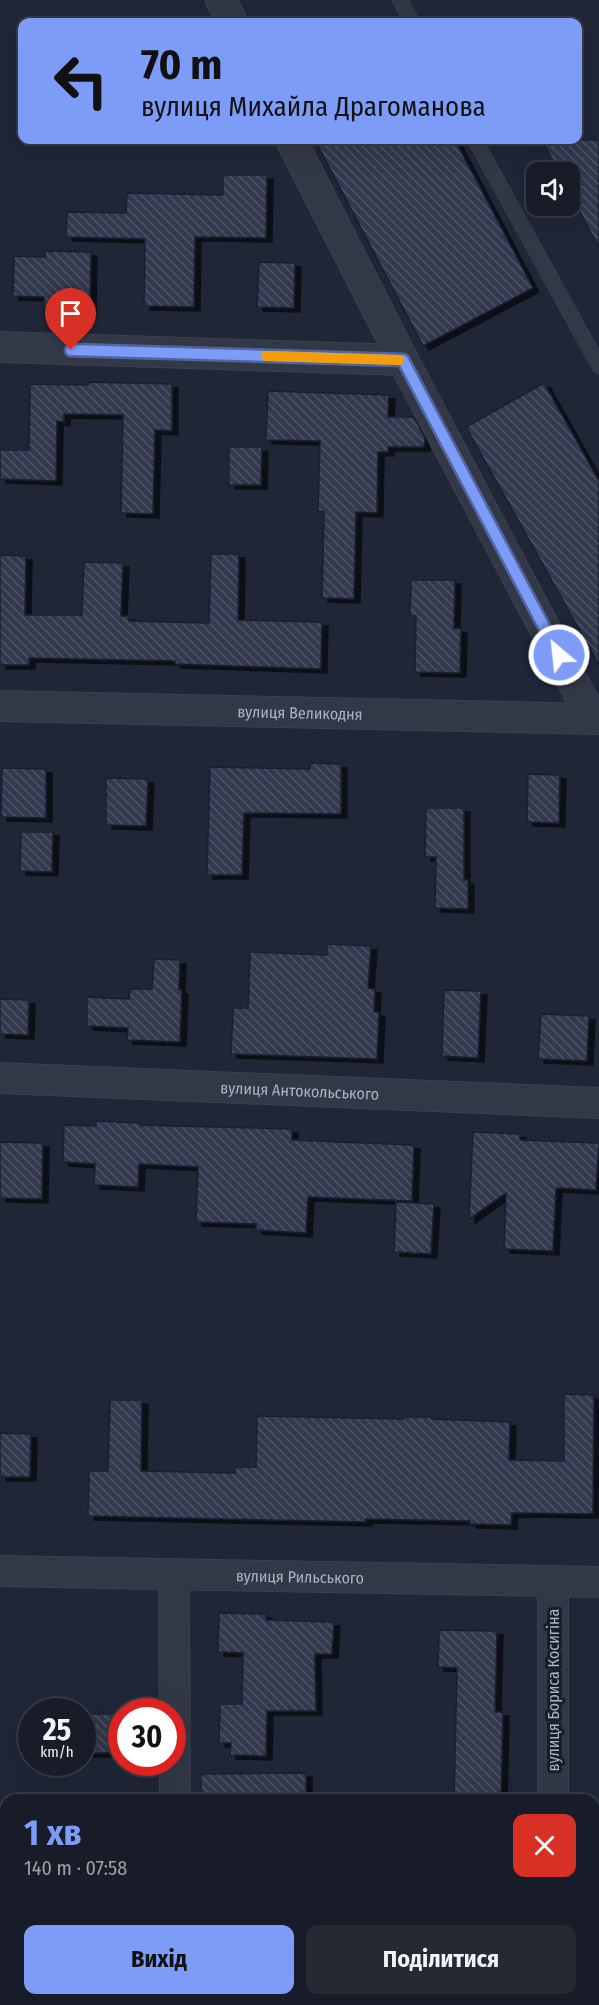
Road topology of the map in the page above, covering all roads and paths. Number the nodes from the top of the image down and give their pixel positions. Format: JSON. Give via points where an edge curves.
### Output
{"nodes":[{"id":1,"x":221,"y":0,"type":"edge"},
{"id":2,"x":400,"y":0,"type":"edge"},
{"id":3,"x":230,"y":18,"type":"edge"},
{"id":4,"x":410,"y":18,"type":"edge"},
{"id":5,"x":293,"y":144,"type":"edge"},
{"id":6,"x":477,"y":144,"type":"edge"},
{"id":7,"x":0,"y":347,"type":"edge"},
{"id":8,"x":403,"y":360,"type":"junction"},
{"id":9,"x":599,"y":366,"type":"edge"},
{"id":10,"x":0,"y":706,"type":"edge"},
{"id":11,"x":596,"y":718,"type":"edge"},
{"id":12,"x":0,"y":1078,"type":"edge"},
{"id":13,"x":599,"y":1102,"type":"edge"},
{"id":14,"x":0,"y":1571,"type":"edge"},
{"id":15,"x":174,"y":1574,"type":"junction"},
{"id":16,"x":553,"y":1581,"type":"junction"},
{"id":17,"x":599,"y":1582,"type":"edge"},
{"id":18,"x":175,"y":1794,"type":"edge"},
{"id":19,"x":553,"y":1794,"type":"edge"}],
"edges":[{"from":1,"to":3,"type":"street"},
{"from":2,"to":4,"type":"lane"},
{"from":5,"to":8,"type":"street"},
{"from":6,"to":9,"type":"lane"},
{"from":7,"to":8,"type":"street"},
{"from":8,"to":11,"type":"street"},
{"from":10,"to":11,"type":"street","name":"вулиця Великодня"},
{"from":12,"to":13,"type":"street","name":"вулиця Антокольського"},
{"from":14,"to":15,"type":"street","name":"вулиця Рильського"},
{"from":15,"to":16,"type":"street","name":"вулиця Рильського"},
{"from":15,"to":18,"type":"street"},
{"from":16,"to":17,"type":"street","name":"вулиця Рильського"},
{"from":16,"to":19,"type":"street","name":"вулиця Бориса Косигіна"}]}
